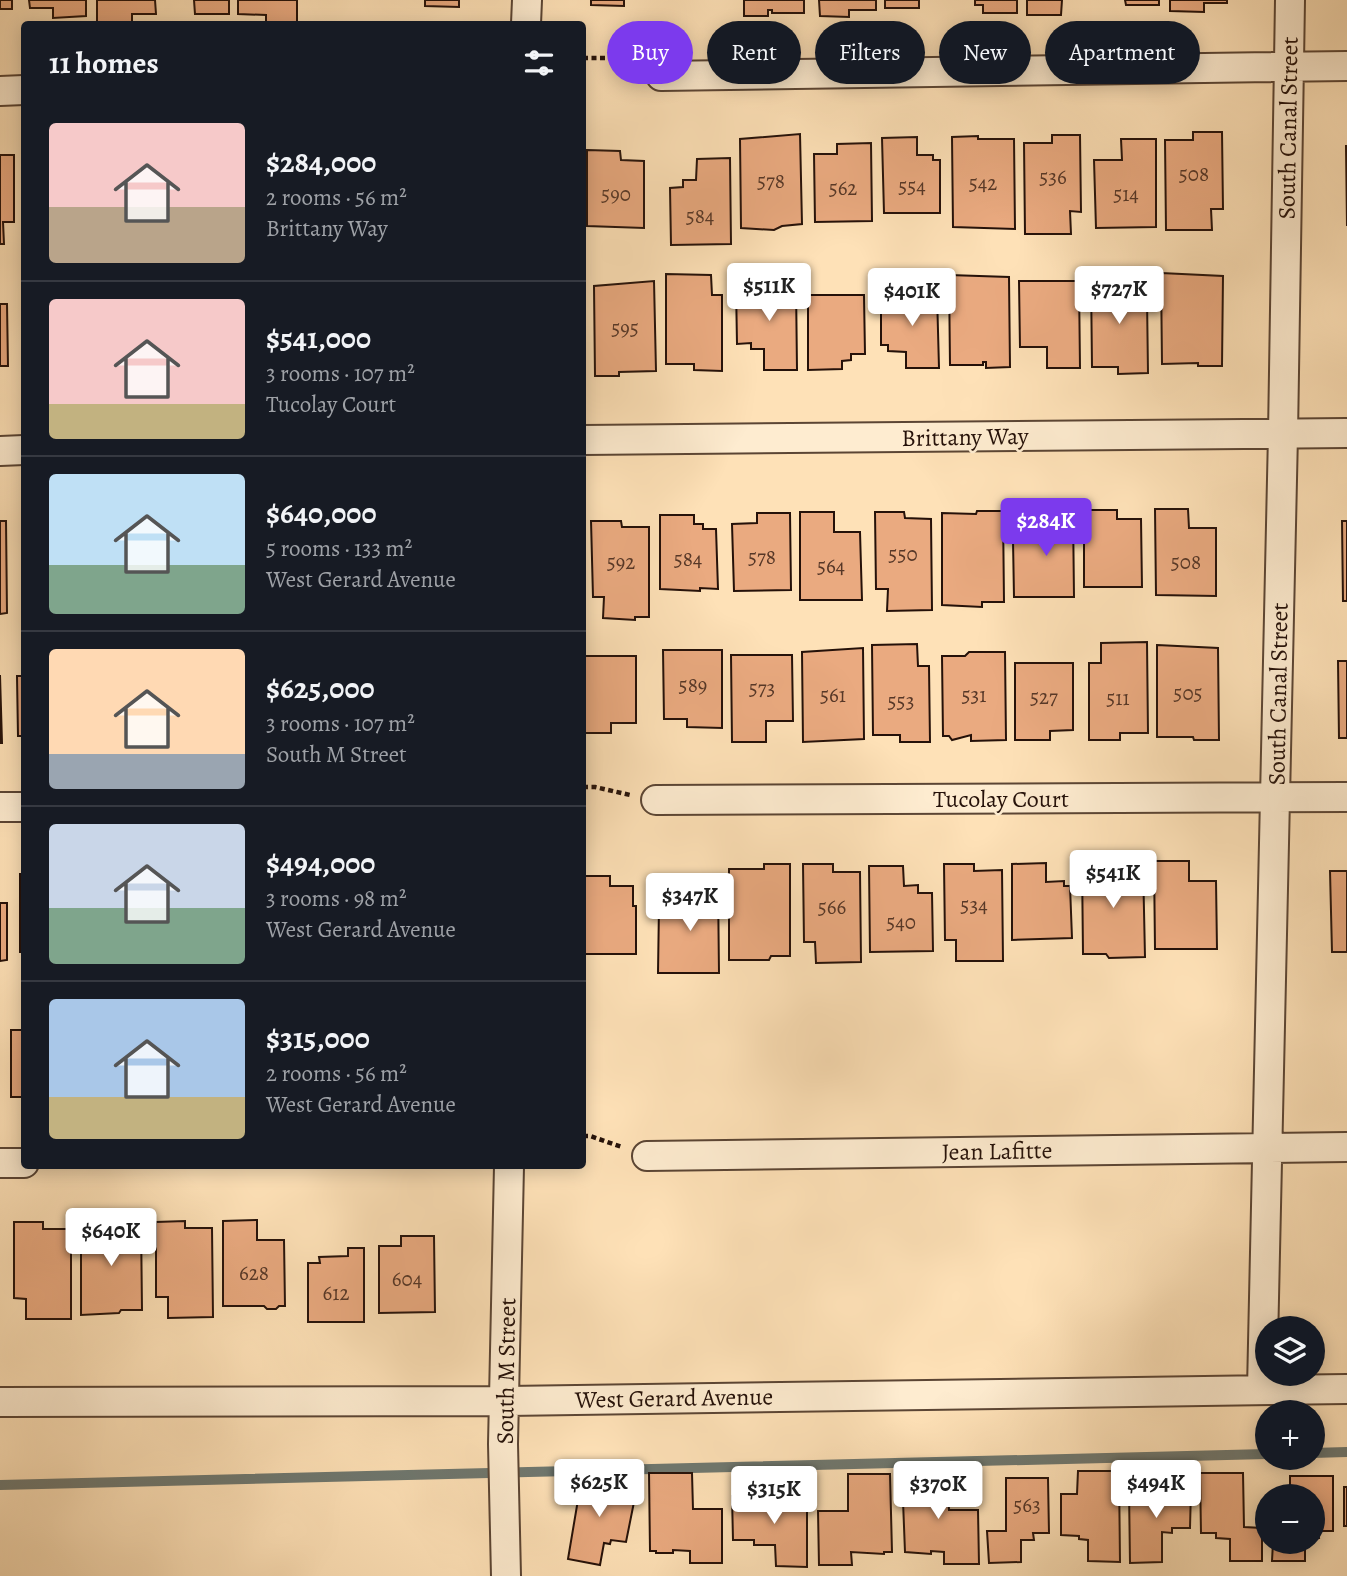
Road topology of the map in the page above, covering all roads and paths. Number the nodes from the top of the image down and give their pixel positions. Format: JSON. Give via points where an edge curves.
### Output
{"nodes":[{"id":1,"x":527,"y":0,"type":"edge"},
{"id":2,"x":1290,"y":0,"type":"edge"},
{"id":3,"x":526,"y":21,"type":"edge"},
{"id":4,"x":586,"y":58,"type":"edge"},
{"id":5,"x":607,"y":58,"type":"edge"},
{"id":6,"x":1289,"y":66,"type":"junction"},
{"id":7,"x":1347,"y":66,"type":"edge"},
{"id":8,"x":693,"y":76,"type":"edge"},
{"id":9,"x":0,"y":90,"type":"edge"},
{"id":10,"x":21,"y":90,"type":"edge"},
{"id":11,"x":1283,"y":433,"type":"junction"},
{"id":12,"x":1347,"y":433,"type":"edge"},
{"id":13,"x":586,"y":440,"type":"edge"},
{"id":14,"x":21,"y":450,"type":"edge"},
{"id":15,"x":0,"y":451,"type":"edge"},
{"id":16,"x":586,"y":787,"type":"edge"},
{"id":17,"x":1347,"y":797,"type":"edge"},
{"id":18,"x":1275,"y":798,"type":"junction"},
{"id":19,"x":656,"y":800,"type":"joint"},
{"id":20,"x":0,"y":807,"type":"edge"},
{"id":21,"x":21,"y":807,"type":"edge"},
{"id":22,"x":586,"y":1136,"type":"edge"},
{"id":23,"x":1347,"y":1147,"type":"edge"},
{"id":24,"x":1267,"y":1148,"type":"junction"},
{"id":25,"x":647,"y":1156,"type":"joint"},
{"id":26,"x":0,"y":1163,"type":"edge"},
{"id":27,"x":21,"y":1163,"type":"edge"},
{"id":28,"x":509,"y":1169,"type":"edge"},
{"id":29,"x":1262,"y":1389,"type":"junction"},
{"id":30,"x":1347,"y":1389,"type":"edge"},
{"id":31,"x":506,"y":1401,"type":"junction"},
{"id":32,"x":0,"y":1402,"type":"edge"},
{"id":33,"x":506,"y":1576,"type":"edge"}],
"edges":[{"from":1,"to":3,"type":"street"},
{"from":2,"to":6,"type":"street","name":"South Canal Street"},
{"from":4,"to":5,"type":"path"},
{"from":6,"to":7,"type":"street"},
{"from":6,"to":8,"type":"street"},
{"from":6,"to":11,"type":"street","name":"South Canal Street"},
{"from":9,"to":10,"type":"street"},
{"from":11,"to":12,"type":"street","name":"Brittany Way"},
{"from":11,"to":13,"type":"street","name":"Brittany Way"},
{"from":11,"to":18,"type":"street","name":"South Canal Street"},
{"from":14,"to":15,"type":"street"},
{"from":16,"to":19,"type":"path"},
{"from":17,"to":18,"type":"street","name":"Tucolay Court"},
{"from":18,"to":19,"type":"street","name":"Tucolay Court"},
{"from":18,"to":24,"type":"street","name":"South Canal Street"},
{"from":20,"to":21,"type":"street"},
{"from":22,"to":25,"type":"path"},
{"from":23,"to":24,"type":"street","name":"Jean Lafitte"},
{"from":24,"to":25,"type":"street","name":"Jean Lafitte"},
{"from":24,"to":29,"type":"street","name":"South Canal Street"},
{"from":26,"to":27,"type":"street"},
{"from":28,"to":31,"type":"street","name":"South M Street"},
{"from":29,"to":30,"type":"street","name":"West Gerard Avenue"},
{"from":29,"to":31,"type":"street","name":"West Gerard Avenue"},
{"from":31,"to":32,"type":"street","name":"West Gerard Avenue"},
{"from":31,"to":33,"type":"street","name":"South M Street"}]}
